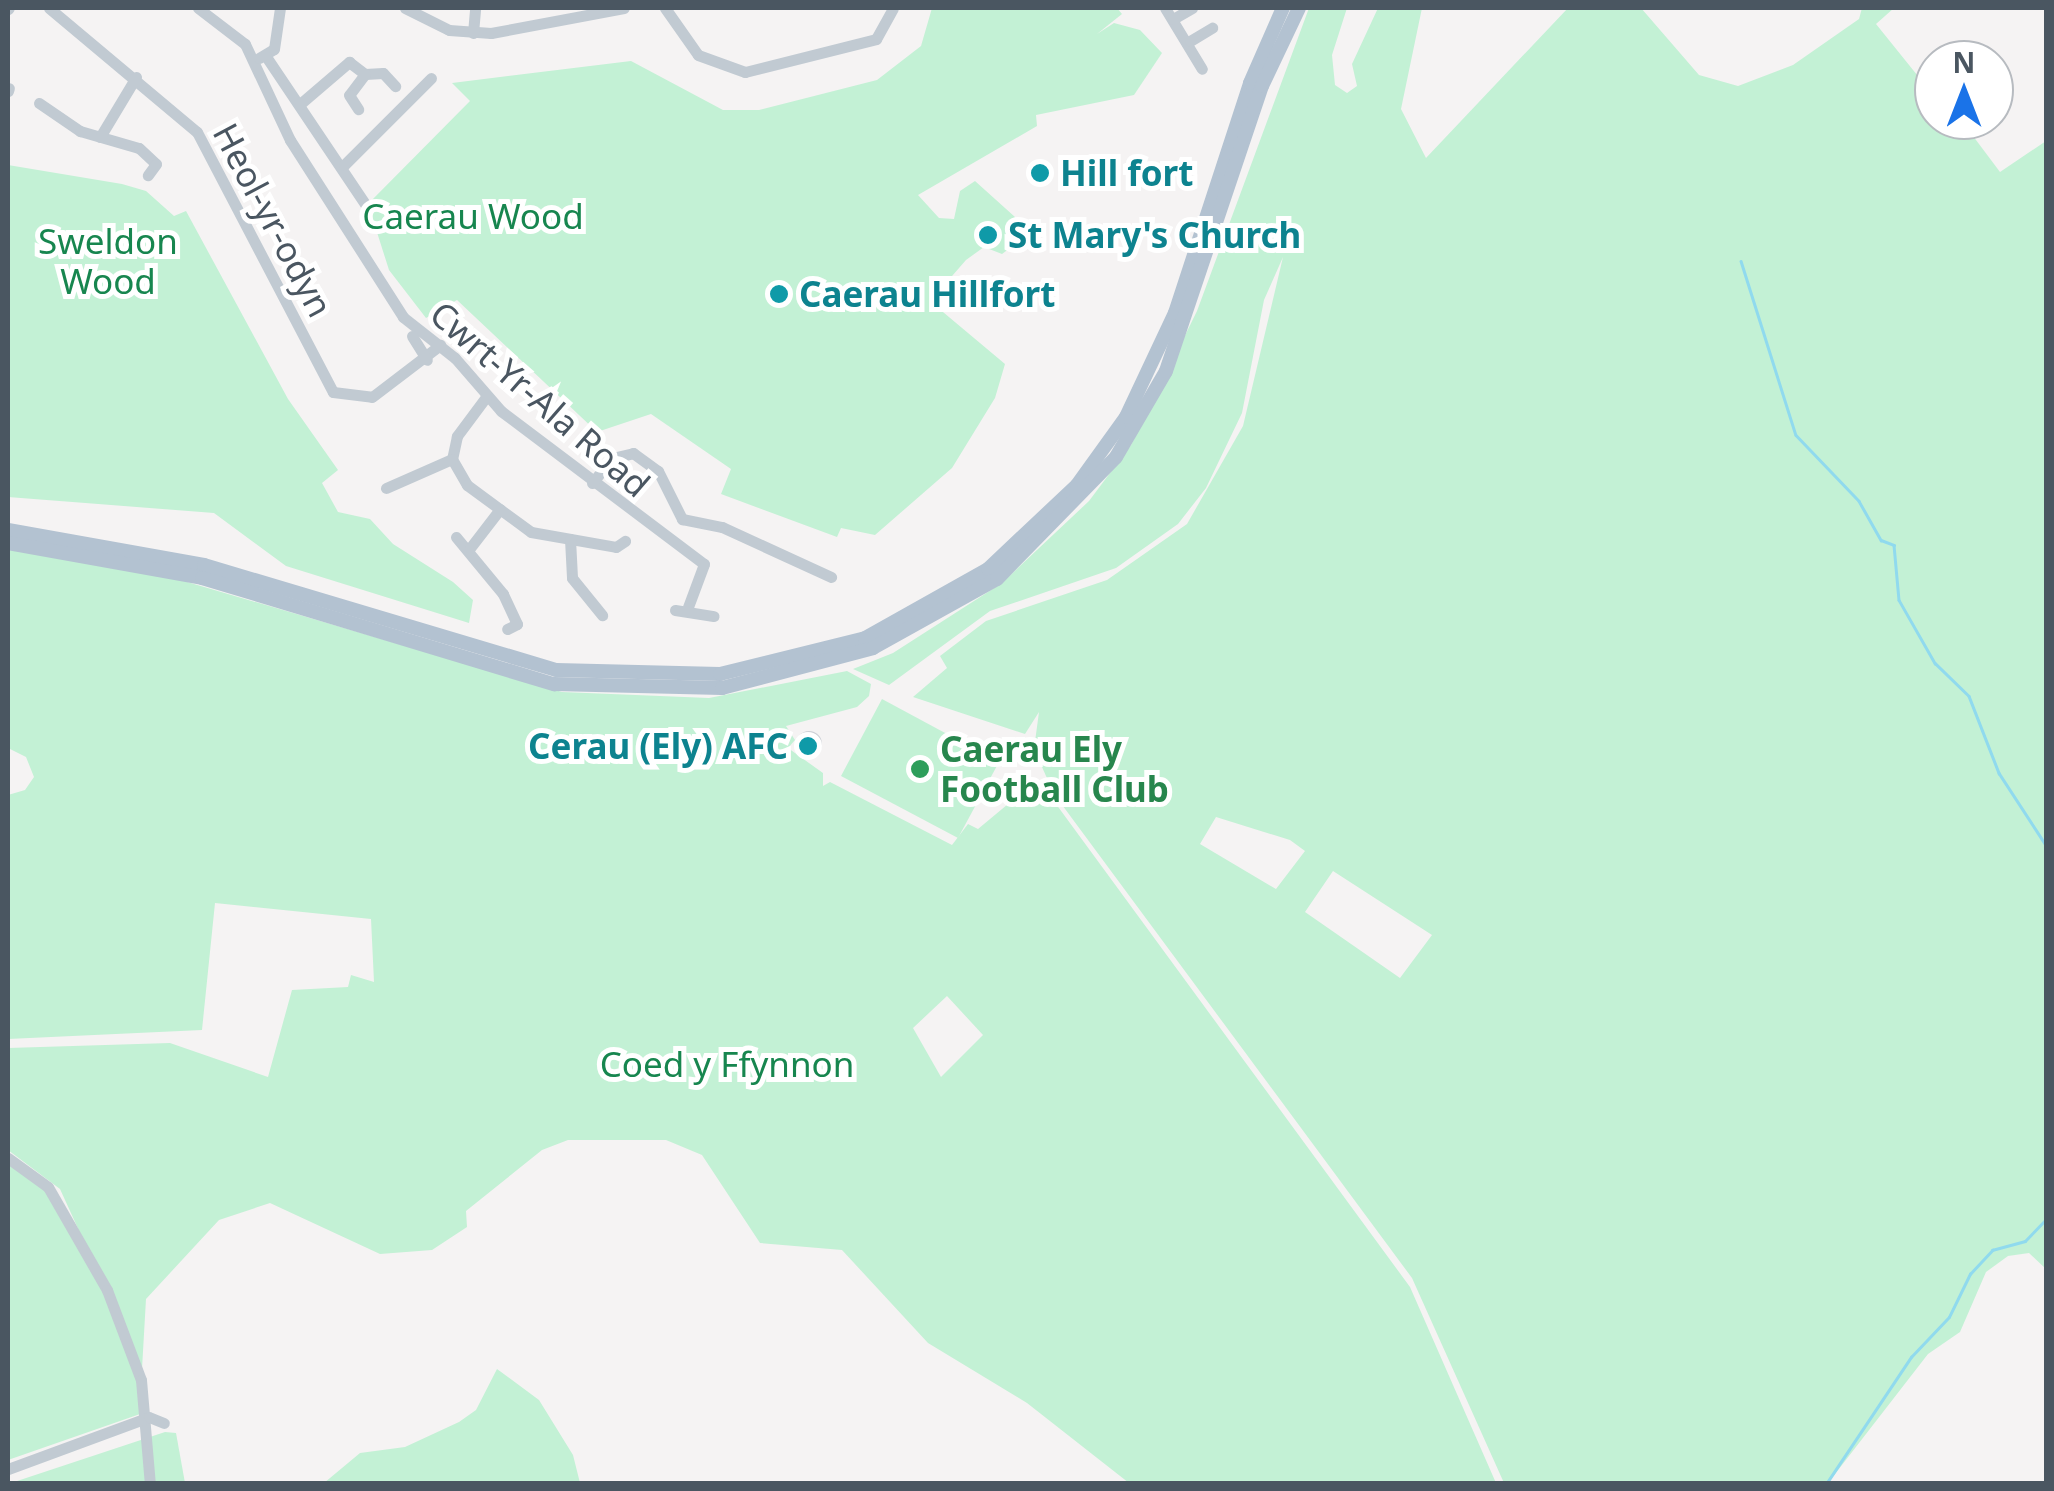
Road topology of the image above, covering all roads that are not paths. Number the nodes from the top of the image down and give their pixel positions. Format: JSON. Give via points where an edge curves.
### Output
{"nodes":[{"id":1,"x":50,"y":8,"type":"edge"},
{"id":2,"x":198,"y":8,"type":"edge"},
{"id":3,"x":280,"y":8,"type":"edge"},
{"id":4,"x":406,"y":8,"type":"edge"},
{"id":5,"x":476,"y":8,"type":"edge"},
{"id":6,"x":624,"y":8,"type":"edge"},
{"id":7,"x":665,"y":8,"type":"edge"},
{"id":8,"x":893,"y":8,"type":"edge"},
{"id":9,"x":1165,"y":8,"type":"edge"},
{"id":10,"x":1192,"y":8,"type":"edge"},
{"id":11,"x":1283,"y":8,"type":"edge"},
{"id":12,"x":1299,"y":8,"type":"edge"},
{"id":13,"x":1173,"y":19,"type":"junction"},
{"id":14,"x":1212,"y":28,"type":"dead end"},
{"id":15,"x":473,"y":32,"type":"junction"},
{"id":16,"x":1190,"y":41,"type":"junction"},
{"id":17,"x":260,"y":57,"type":"junction"},
{"id":18,"x":1202,"y":68,"type":"dead end"},
{"id":19,"x":364,"y":74,"type":"junction"},
{"id":20,"x":136,"y":77,"type":"junction"},
{"id":21,"x":431,"y":78,"type":"dead end"},
{"id":22,"x":395,"y":86,"type":"dead end"},
{"id":23,"x":39,"y":102,"type":"dead end"},
{"id":24,"x":300,"y":104,"type":"junction"},
{"id":25,"x":358,"y":108,"type":"dead end"},
{"id":26,"x":100,"y":137,"type":"junction"},
{"id":27,"x":344,"y":165,"type":"junction"},
{"id":28,"x":148,"y":175,"type":"dead end"},
{"id":29,"x":365,"y":204,"type":"dead end"},
{"id":30,"x":412,"y":336,"type":"dead end"},
{"id":31,"x":440,"y":346,"type":"junction"},
{"id":32,"x":426,"y":360,"type":"junction"},
{"id":33,"x":486,"y":397,"type":"junction"},
{"id":34,"x":452,"y":459,"type":"junction"},
{"id":35,"x":592,"y":484,"type":"junction"},
{"id":36,"x":395,"y":487,"type":"dead end"},
{"id":37,"x":500,"y":509,"type":"junction"},
{"id":38,"x":8,"y":530,"type":"edge"},
{"id":39,"x":456,"y":538,"type":"dead end"},
{"id":40,"x":570,"y":539,"type":"junction"},
{"id":41,"x":625,"y":541,"type":"dead end"},
{"id":42,"x":8,"y":543,"type":"edge"},
{"id":43,"x":470,"y":548,"type":"junction"},
{"id":44,"x":831,"y":577,"type":"dead end"},
{"id":45,"x":602,"y":615,"type":"dead end"},
{"id":46,"x":714,"y":616,"type":"dead end"},
{"id":47,"x":507,"y":629,"type":"dead end"},
{"id":48,"x":869,"y":643,"type":"junction"},
{"id":49,"x":800,"y":666,"type":"junction"},
{"id":50,"x":8,"y":1158,"type":"edge"},
{"id":51,"x":149,"y":1416,"type":"junction"},
{"id":52,"x":164,"y":1422,"type":"dead end"},
{"id":53,"x":8,"y":1469,"type":"edge"},
{"id":54,"x":150,"y":1484,"type":"edge"}],
"edges":[{"from":1,"to":20,"type":"street","name":"Heol-yr-odyn"},
{"from":2,"to":17,"type":"street","name":"Cwrt-Yr-Ala Road"},
{"from":3,"to":17,"type":"street","via":[[274,49]]},
{"from":4,"to":15,"type":"street"},
{"from":5,"to":15,"type":"street"},
{"from":6,"to":15,"type":"street"},
{"from":7,"to":8,"type":"street","via":[[698,55],[745,72],[876,39]]},
{"from":9,"to":13,"type":"street"},
{"from":10,"to":13,"type":"street"},
{"from":11,"to":48,"type":"main road","via":[[1250,83],[1175,313],[1126,416],[1077,485],[988,569]]},
{"from":12,"to":48,"type":"main road","via":[[1262,86],[1166,370],[1123,445],[1060,521],[997,578]]},
{"from":13,"to":16,"type":"street"},
{"from":14,"to":16,"type":"street"},
{"from":16,"to":18,"type":"street"},
{"from":17,"to":24,"type":"street","name":"Cwrt-Yr-Ala Road"},
{"from":17,"to":31,"type":"street","name":"Cwrt-Yr-Ala Road","via":[[290,140],[393,304]]},
{"from":19,"to":22,"type":"street","via":[[383,73]]},
{"from":19,"to":24,"type":"street","via":[[342,63]]},
{"from":19,"to":25,"type":"street","via":[[349,95]]},
{"from":20,"to":26,"type":"street"},
{"from":20,"to":32,"type":"street","name":"Heol-yr-odyn","via":[[197,132],[333,392],[352,400],[372,397]]},
{"from":21,"to":27,"type":"street"},
{"from":23,"to":26,"type":"street"},
{"from":24,"to":27,"type":"street","name":"Cwrt-Yr-Ala Road"},
{"from":26,"to":28,"type":"street","via":[[139,148],[156,164]]},
{"from":27,"to":29,"type":"street","name":"Cwrt-Yr-Ala Road"},
{"from":30,"to":32,"type":"street","name":"Cwrt-Yr-Ala Road"},
{"from":31,"to":32,"type":"street","name":"Heol-yr-odyn"},
{"from":31,"to":33,"type":"street","name":"Cwrt-Yr-Ala Road"},
{"from":33,"to":34,"type":"street","via":[[457,436]]},
{"from":33,"to":35,"type":"street","name":"Cwrt-Yr-Ala Road"},
{"from":34,"to":36,"type":"street"},
{"from":34,"to":37,"type":"street","via":[[467,485]]},
{"from":35,"to":44,"type":"street","via":[[612,458],[633,453],[658,471],[682,519],[722,527],[804,572]]},
{"from":35,"to":46,"type":"street","name":"Cwrt-Yr-Ala Road","via":[[704,564],[682,608]]},
{"from":37,"to":40,"type":"street","via":[[531,532]]},
{"from":37,"to":43,"type":"street"},
{"from":38,"to":49,"type":"main road","via":[[204,565],[556,670],[720,674]]},
{"from":39,"to":43,"type":"street"},
{"from":40,"to":41,"type":"street","via":[[616,548]]},
{"from":40,"to":45,"type":"street","via":[[572,578]]},
{"from":42,"to":49,"type":"main road","via":[[202,578],[554,684],[722,688]]},
{"from":43,"to":47,"type":"street","via":[[504,594],[517,624]]},
{"from":48,"to":49,"type":"main road"},
{"from":50,"to":51,"type":"street","via":[[48,1187],[80,1233]]},
{"from":51,"to":52,"type":"street"},
{"from":51,"to":53,"type":"street"},
{"from":51,"to":54,"type":"street"}]}
